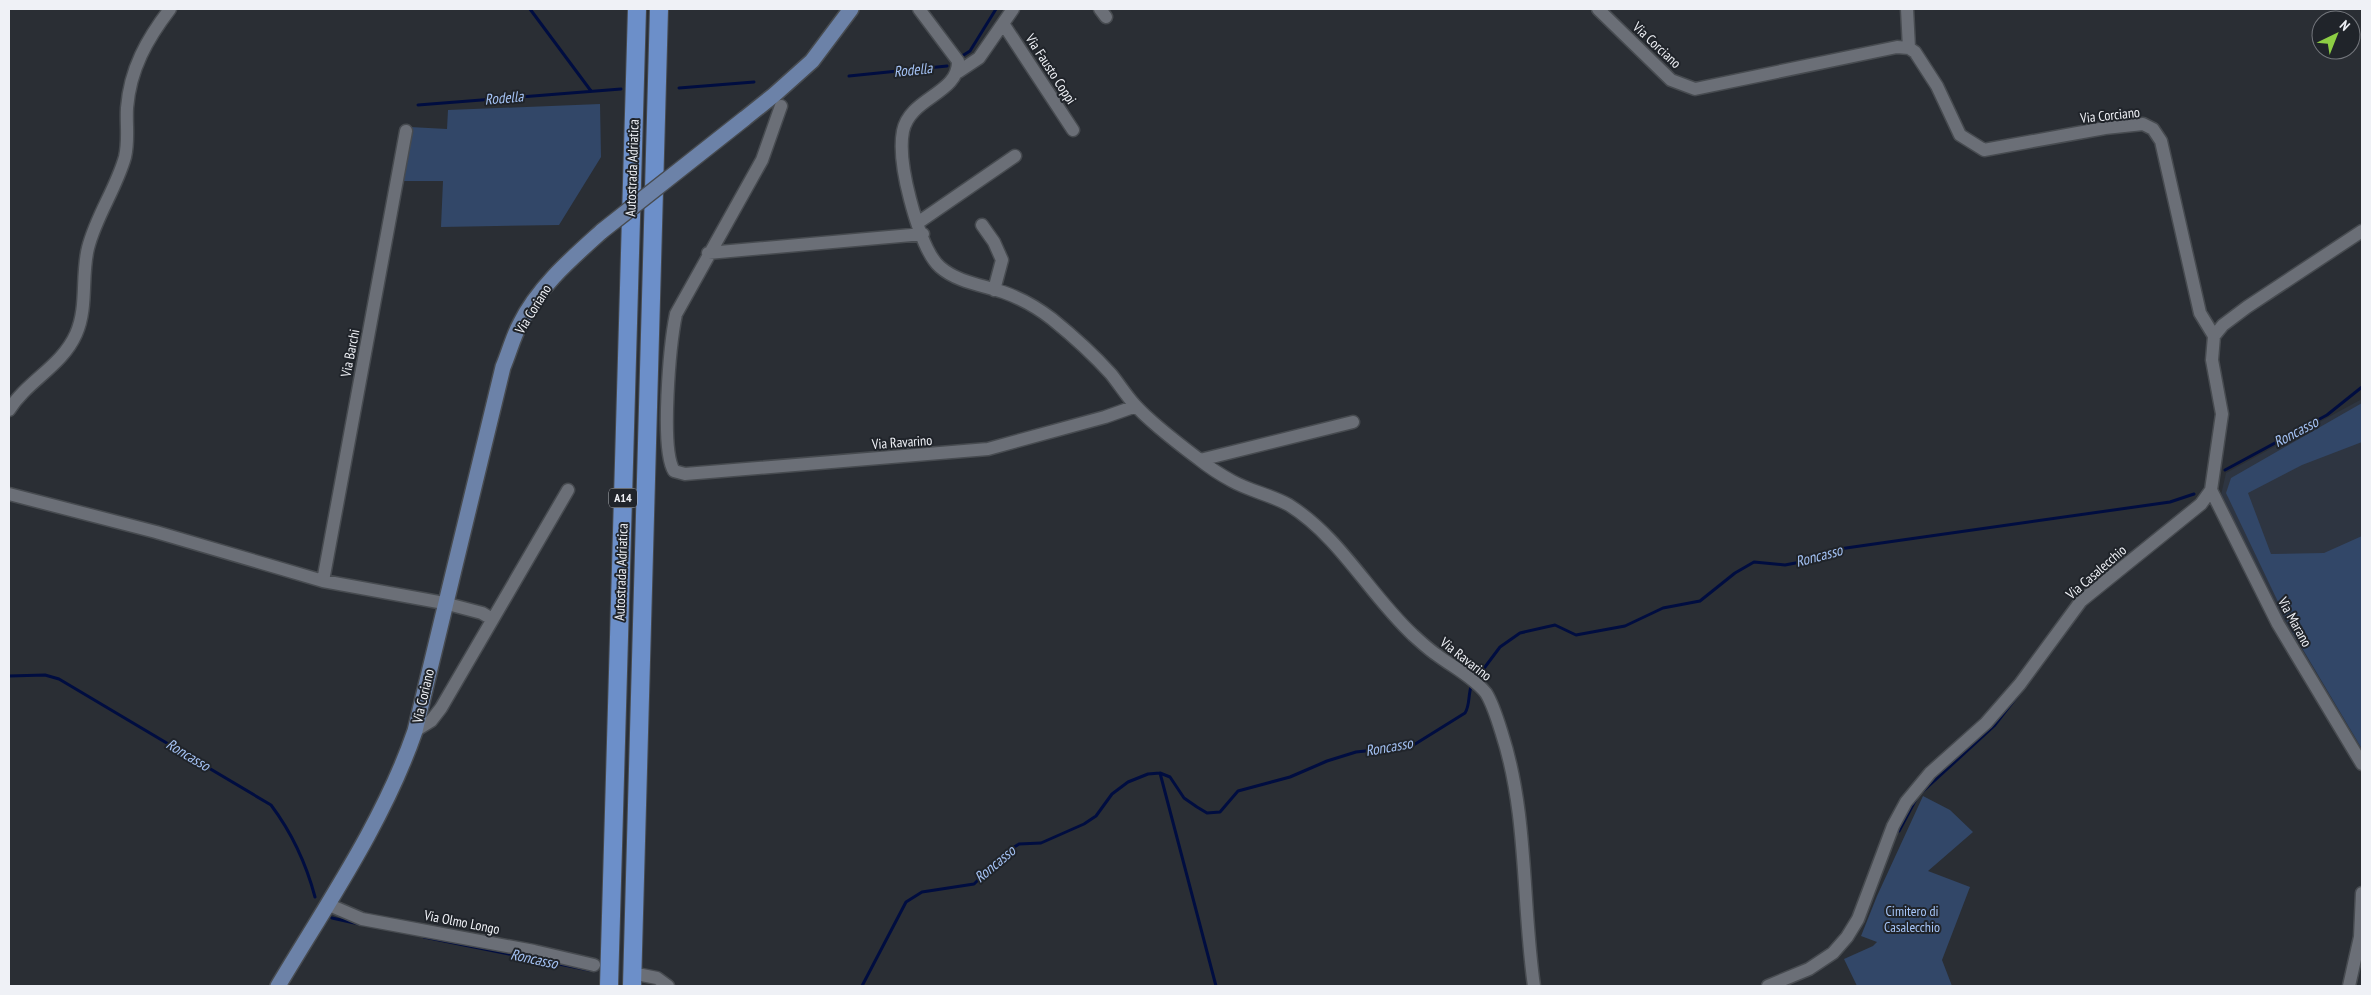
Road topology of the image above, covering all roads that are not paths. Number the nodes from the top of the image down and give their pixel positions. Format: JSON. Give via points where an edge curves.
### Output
{"nodes":[{"id":1,"x":170,"y":9,"type":"edge"},
{"id":2,"x":637,"y":9,"type":"edge"},
{"id":3,"x":659,"y":9,"type":"edge"},
{"id":4,"x":852,"y":9,"type":"edge"},
{"id":5,"x":919,"y":9,"type":"edge"},
{"id":6,"x":1014,"y":9,"type":"edge"},
{"id":7,"x":1598,"y":9,"type":"edge"},
{"id":8,"x":1907,"y":9,"type":"edge"},
{"id":9,"x":1004,"y":25,"type":"junction"},
{"id":10,"x":1909,"y":48,"type":"junction"},
{"id":11,"x":958,"y":72,"type":"junction"},
{"id":12,"x":781,"y":106,"type":"dead end"},
{"id":13,"x":1073,"y":130,"type":"dead end"},
{"id":14,"x":406,"y":131,"type":"dead end"},
{"id":15,"x":1015,"y":156,"type":"dead end"},
{"id":16,"x":982,"y":224,"type":"dead end"},
{"id":17,"x":921,"y":228,"type":"junction"},
{"id":18,"x":2362,"y":231,"type":"edge"},
{"id":19,"x":708,"y":253,"type":"junction"},
{"id":20,"x":994,"y":290,"type":"junction"},
{"id":21,"x":2214,"y":336,"type":"junction"},
{"id":22,"x":1136,"y":406,"type":"junction"},
{"id":23,"x":9,"y":410,"type":"edge"},
{"id":24,"x":1353,"y":422,"type":"dead end"},
{"id":25,"x":1200,"y":460,"type":"junction"},
{"id":26,"x":568,"y":490,"type":"dead end"},
{"id":27,"x":2211,"y":490,"type":"junction"},
{"id":28,"x":9,"y":494,"type":"edge"},
{"id":29,"x":323,"y":582,"type":"junction"},
{"id":30,"x":444,"y":603,"type":"junction"},
{"id":31,"x":492,"y":619,"type":"junction"},
{"id":32,"x":415,"y":731,"type":"junction"},
{"id":33,"x":2362,"y":764,"type":"edge"},
{"id":34,"x":2362,"y":893,"type":"edge"},
{"id":35,"x":327,"y":904,"type":"junction"},
{"id":36,"x":594,"y":965,"type":"dead end"},
{"id":37,"x":637,"y":980,"type":"edge"},
{"id":38,"x":278,"y":986,"type":"edge"},
{"id":39,"x":609,"y":986,"type":"edge"},
{"id":40,"x":668,"y":986,"type":"edge"},
{"id":41,"x":1534,"y":986,"type":"edge"},
{"id":42,"x":1768,"y":986,"type":"edge"},
{"id":43,"x":2349,"y":986,"type":"edge"}],
"edges":[{"from":1,"to":23,"type":"street","via":[[148,38],[132,79],[125,157],[88,249],[82,315],[76,334],[56,362],[18,397]]},
{"from":2,"to":39,"type":"highway","name":"Autostrada Adriatica","number":"A14"},
{"from":3,"to":37,"type":"highway","name":"Autostrada Adriatica","number":"A14"},
{"from":4,"to":30,"type":"main road","name":"Via Coriano","bridge":true,"via":[[812,61],[774,95],[602,231],[547,285],[520,323],[503,367]]},
{"from":5,"to":11,"type":"street","via":[[952,51],[958,62]]},
{"from":6,"to":9,"type":"street","name":"Via Ravarino"},
{"from":7,"to":10,"type":"street","name":"Via Corciano","via":[[1671,80],[1695,89]]},
{"from":8,"to":10,"type":"street"},
{"from":9,"to":11,"type":"street","name":"Via Ravarino","via":[[979,58]]},
{"from":9,"to":13,"type":"street","name":"Via Fausto Coppi"},
{"from":10,"to":21,"type":"street","name":"Via Corciano","via":[[1937,86],[1960,135],[1984,150],[2105,128],[2143,124],[2153,128],[2161,140],[2200,313]]},
{"from":11,"to":17,"type":"street","name":"Via Ravarino","via":[[948,84],[916,107],[903,132],[910,200]]},
{"from":12,"to":19,"type":"street","via":[[762,160]]},
{"from":14,"to":29,"type":"street","name":"Via Barchi"},
{"from":15,"to":17,"type":"street"},
{"from":16,"to":20,"type":"street","via":[[1002,260]]},
{"from":17,"to":19,"type":"street"},
{"from":17,"to":20,"type":"street","name":"Via Ravarino","via":[[929,254],[940,267],[971,283]]},
{"from":18,"to":21,"type":"street","via":[[2247,307]]},
{"from":19,"to":22,"type":"street","name":"Via Ravarino","via":[[676,314],[673,330],[668,434],[669,464],[674,471],[685,474],[1002,447]]},
{"from":20,"to":22,"type":"street","name":"Via Ravarino","via":[[1032,305],[1050,317],[1090,353]]},
{"from":21,"to":27,"type":"street","via":[[2212,360],[2222,414]]},
{"from":22,"to":25,"type":"street","name":"Via Ravarino"},
{"from":24,"to":25,"type":"street"},
{"from":25,"to":41,"type":"street","name":"Via Ravarino","via":[[1232,481],[1287,504],[1320,528],[1412,634],[1468,676],[1486,694],[1510,759],[1521,836]]},
{"from":26,"to":31,"type":"street","name":"Via Coriano"},
{"from":27,"to":33,"type":"street","name":"Via Marano","via":[[2278,624]]},
{"from":27,"to":42,"type":"street","name":"Via Casalecchio","via":[[2201,504],[2081,601],[2020,684],[1992,716],[1930,773],[1906,802],[1893,826],[1858,919],[1838,948],[1808,969]]},
{"from":28,"to":29,"type":"street","via":[[156,532]]},
{"from":29,"to":30,"type":"street"},
{"from":30,"to":31,"type":"street","via":[[482,613]]},
{"from":30,"to":32,"type":"main road","name":"Via Coriano"},
{"from":31,"to":32,"type":"street","name":"Via Coriano","via":[[441,708],[431,721]]},
{"from":32,"to":35,"type":"main road","name":"Via Coriano","via":[[404,763],[379,814]]},
{"from":34,"to":43,"type":"street","via":[[2360,937]]},
{"from":35,"to":36,"type":"street","name":"Via Olmo Longo","via":[[362,919]]},
{"from":35,"to":38,"type":"main road","name":"Via Coriano"},
{"from":37,"to":40,"type":"street","via":[[657,978]]}]}
